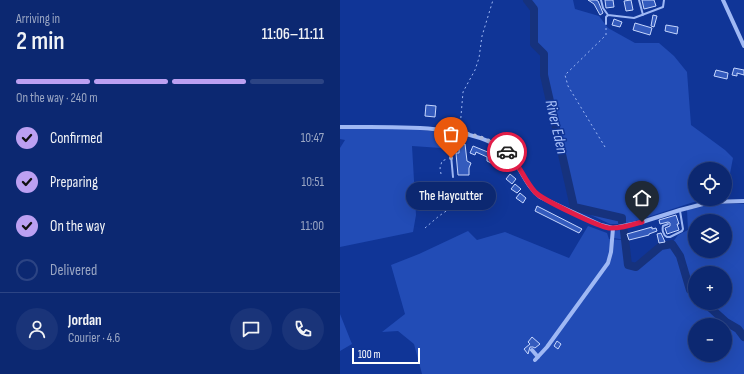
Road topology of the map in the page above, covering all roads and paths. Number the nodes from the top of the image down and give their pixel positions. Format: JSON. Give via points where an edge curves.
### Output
{"nodes":[{"id":1,"x":493,"y":0,"type":"edge"},
{"id":2,"x":601,"y":0,"type":"edge"},
{"id":3,"x":639,"y":0,"type":"edge"},
{"id":4,"x":664,"y":0,"type":"edge"},
{"id":5,"x":724,"y":0,"type":"edge"},
{"id":6,"x":608,"y":15,"type":"junction"},
{"id":7,"x":643,"y":15,"type":"junction"},
{"id":8,"x":606,"y":24,"type":"joint"},
{"id":9,"x":744,"y":46,"type":"edge"},
{"id":10,"x":340,"y":127,"type":"edge"},
{"id":11,"x":460,"y":131,"type":"junction"},
{"id":12,"x":468,"y":138,"type":"dead end"},
{"id":13,"x":462,"y":144,"type":"dead end"},
{"id":14,"x":605,"y":148,"type":"dead end"},
{"id":15,"x":451,"y":158,"type":"junction"},
{"id":16,"x":441,"y":174,"type":"dead end"},
{"id":17,"x":453,"y":177,"type":"dead end"},
{"id":18,"x":452,"y":200,"type":"dead end"},
{"id":19,"x":744,"y":201,"type":"edge"},
{"id":20,"x":680,"y":210,"type":"junction"},
{"id":21,"x":668,"y":224,"type":"dead end"},
{"id":22,"x":425,"y":228,"type":"dead end"},
{"id":23,"x":613,"y":228,"type":"junction"},
{"id":24,"x":532,"y":350,"type":"dead end"}],
"edges":[{"from":1,"to":11,"type":"path","via":[[482,36],[479,58],[463,92]]},
{"from":2,"to":6,"type":"lane"},
{"from":3,"to":7,"type":"lane"},
{"from":4,"to":7,"type":"lane","via":[[664,6],[660,9]]},
{"from":5,"to":9,"type":"street"},
{"from":6,"to":7,"type":"lane","via":[[634,18]]},
{"from":6,"to":8,"type":"lane"},
{"from":8,"to":14,"type":"path","via":[[606,35],[565,76],[568,86]]},
{"from":10,"to":11,"type":"street"},
{"from":11,"to":15,"type":"lane"},
{"from":11,"to":23,"type":"street","via":[[482,138],[504,150],[540,197]]},
{"from":12,"to":13,"type":"path","via":[[464,137]]},
{"from":15,"to":16,"type":"path","via":[[442,161]]},
{"from":15,"to":17,"type":"lane"},
{"from":18,"to":22,"type":"path","via":[[452,207]]},
{"from":19,"to":20,"type":"street","via":[[711,202]]},
{"from":20,"to":21,"type":"lane","via":[[682,231],[670,237],[665,236],[662,228]]},
{"from":20,"to":23,"type":"street"},
{"from":23,"to":24,"type":"street","via":[[608,263],[547,347],[536,358]]}]}
